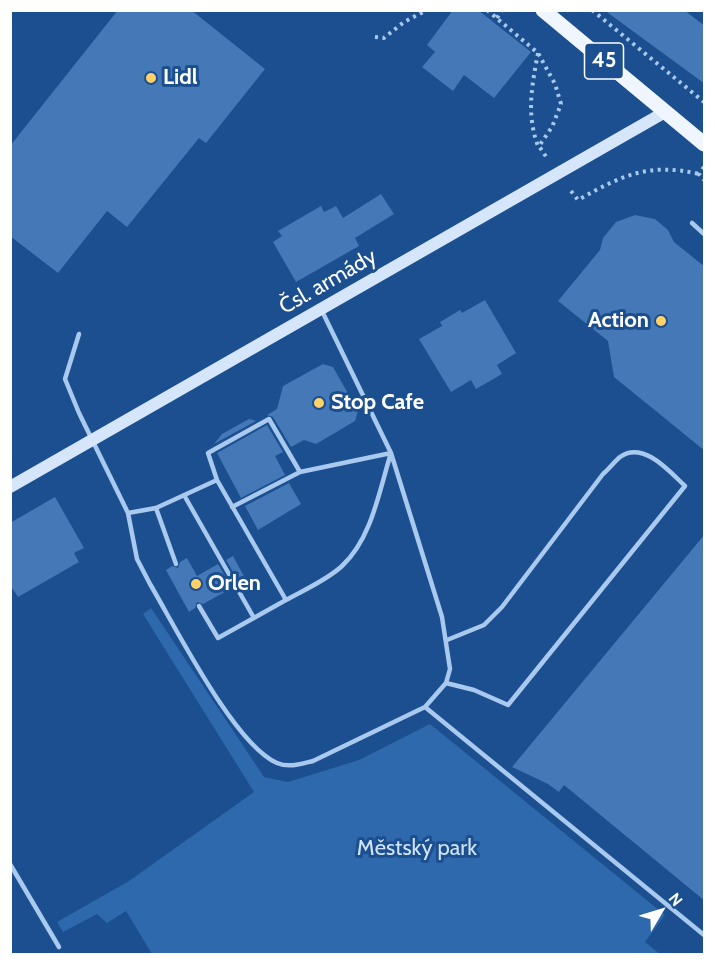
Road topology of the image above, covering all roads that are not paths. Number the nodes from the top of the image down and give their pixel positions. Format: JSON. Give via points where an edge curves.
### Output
{"nodes":[{"id":1,"x":543,"y":10,"type":"edge"},
{"id":2,"x":665,"y":112,"type":"junction"},
{"id":3,"x":705,"y":144,"type":"edge"},
{"id":4,"x":692,"y":223,"type":"dead end"},
{"id":5,"x":705,"y":234,"type":"edge"},
{"id":6,"x":321,"y":309,"type":"junction"},
{"id":7,"x":79,"y":334,"type":"dead end"},
{"id":8,"x":92,"y":441,"type":"junction"},
{"id":9,"x":391,"y":453,"type":"junction"},
{"id":10,"x":300,"y":472,"type":"junction"},
{"id":11,"x":217,"y":480,"type":"junction"},
{"id":12,"x":10,"y":487,"type":"edge"},
{"id":13,"x":184,"y":495,"type":"junction"},
{"id":14,"x":232,"y":507,"type":"junction"},
{"id":15,"x":156,"y":508,"type":"junction"},
{"id":16,"x":128,"y":513,"type":"junction"},
{"id":17,"x":176,"y":564,"type":"dead end"},
{"id":18,"x":286,"y":600,"type":"junction"},
{"id":19,"x":199,"y":606,"type":"dead end"},
{"id":20,"x":254,"y":618,"type":"junction"},
{"id":21,"x":447,"y":640,"type":"junction"},
{"id":22,"x":446,"y":683,"type":"junction"},
{"id":23,"x":425,"y":707,"type":"junction"},
{"id":24,"x":10,"y":864,"type":"edge"},
{"id":25,"x":705,"y":935,"type":"edge"},
{"id":26,"x":59,"y":947,"type":"dead end"}],
"edges":[{"from":1,"to":2,"type":"main road","number":"45"},
{"from":2,"to":3,"type":"main road","number":"45"},
{"from":2,"to":6,"type":"main road","name":"Čsl. armády"},
{"from":4,"to":5,"type":"lane"},
{"from":6,"to":8,"type":"main road","name":"Čsl. armády"},
{"from":6,"to":9,"type":"lane"},
{"from":7,"to":8,"type":"lane","via":[[65,379]]},
{"from":8,"to":12,"type":"main road","name":"Čsl. armády"},
{"from":8,"to":16,"type":"lane"},
{"from":9,"to":10,"type":"lane"},
{"from":9,"to":18,"type":"lane","via":[[368,526],[356,550],[340,568]]},
{"from":9,"to":21,"type":"lane"},
{"from":10,"to":11,"type":"lane","via":[[269,419],[208,453]]},
{"from":10,"to":14,"type":"lane"},
{"from":11,"to":13,"type":"lane"},
{"from":11,"to":14,"type":"lane"},
{"from":13,"to":15,"type":"lane"},
{"from":13,"to":20,"type":"lane"},
{"from":14,"to":18,"type":"lane"},
{"from":15,"to":16,"type":"lane"},
{"from":15,"to":17,"type":"lane"},
{"from":16,"to":23,"type":"lane","via":[[137,559],[150,584],[238,731],[265,756],[279,764],[295,766],[313,761]]},
{"from":18,"to":20,"type":"lane"},
{"from":19,"to":20,"type":"lane","via":[[218,638]]},
{"from":21,"to":22,"type":"lane","via":[[450,669]]},
{"from":21,"to":22,"type":"lane","via":[[483,626],[502,607],[603,474],[622,456],[635,452],[650,456],[685,486],[508,705]]},
{"from":22,"to":23,"type":"lane"},
{"from":23,"to":25,"type":"lane"},
{"from":24,"to":26,"type":"lane"}]}
